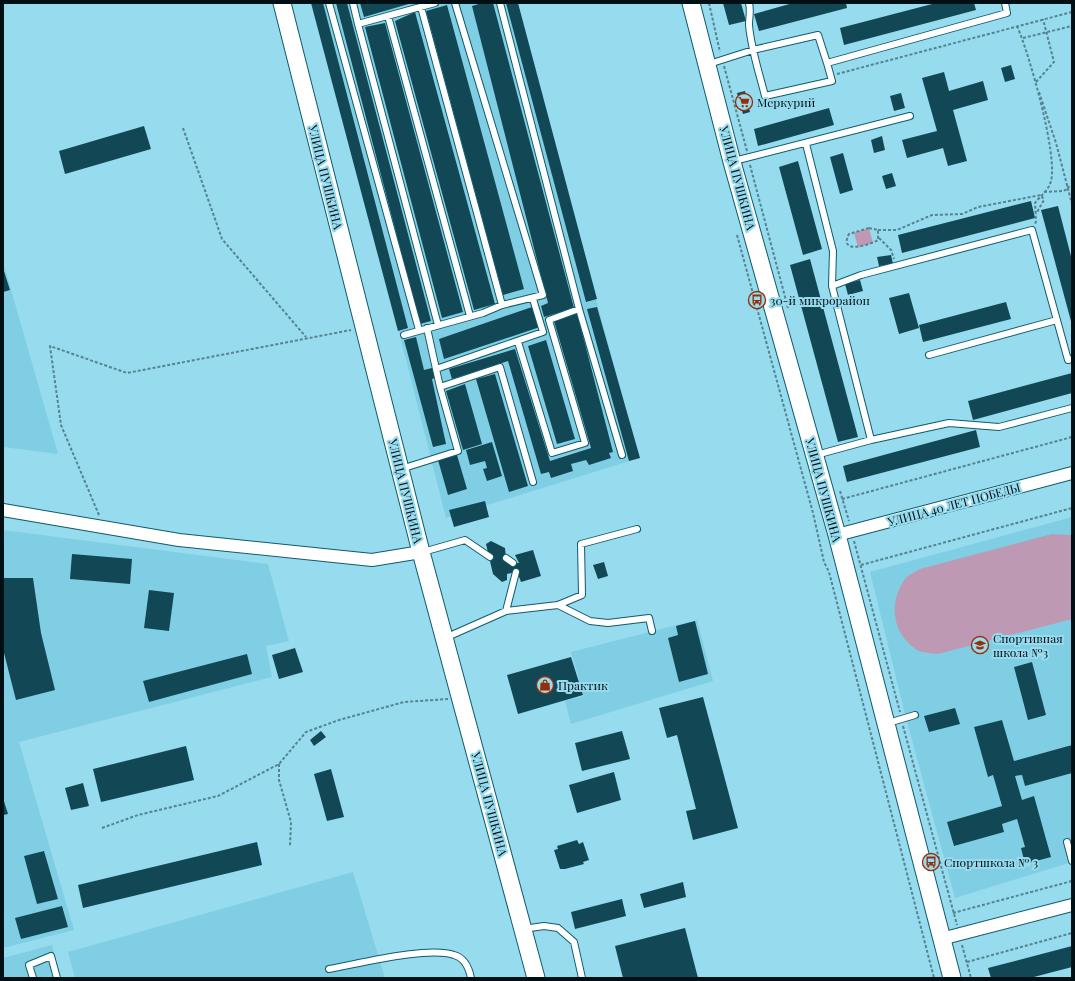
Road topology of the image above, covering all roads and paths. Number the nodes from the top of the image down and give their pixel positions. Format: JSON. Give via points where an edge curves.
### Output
{"nodes":[{"id":1,"x":282,"y":3,"type":"edge"},
{"id":2,"x":329,"y":3,"type":"edge"},
{"id":3,"x":353,"y":3,"type":"edge"},
{"id":4,"x":435,"y":3,"type":"edge"},
{"id":5,"x":455,"y":3,"type":"edge"},
{"id":6,"x":500,"y":3,"type":"edge"},
{"id":7,"x":691,"y":3,"type":"edge"},
{"id":8,"x":749,"y":3,"type":"edge"},
{"id":9,"x":1004,"y":3,"type":"edge"},
{"id":10,"x":421,"y":7,"type":"junction"},
{"id":11,"x":1072,"y":12,"type":"edge"},
{"id":12,"x":388,"y":16,"type":"junction"},
{"id":13,"x":1043,"y":19,"type":"junction"},
{"id":14,"x":358,"y":24,"type":"junction"},
{"id":15,"x":1017,"y":26,"type":"junction"},
{"id":16,"x":1072,"y":26,"type":"edge"},
{"id":17,"x":1046,"y":33,"type":"junction"},
{"id":18,"x":1022,"y":38,"type":"junction"},
{"id":19,"x":753,"y":50,"type":"junction"},
{"id":20,"x":827,"y":63,"type":"junction"},
{"id":21,"x":707,"y":64,"type":"junction"},
{"id":22,"x":832,"y":81,"type":"junction"},
{"id":23,"x":1036,"y":82,"type":"junction"},
{"id":24,"x":732,"y":95,"type":"dead end"},
{"id":25,"x":729,"y":98,"type":"dead end"},
{"id":26,"x":910,"y":116,"type":"dead end"},
{"id":27,"x":734,"y":117,"type":"dead end"},
{"id":28,"x":738,"y":118,"type":"dead end"},
{"id":29,"x":183,"y":128,"type":"dead end"},
{"id":30,"x":806,"y":144,"type":"junction"},
{"id":31,"x":732,"y":162,"type":"junction"},
{"id":32,"x":1068,"y":188,"type":"junction"},
{"id":33,"x":1072,"y":189,"type":"edge"},
{"id":34,"x":1044,"y":192,"type":"junction"},
{"id":35,"x":1041,"y":196,"type":"junction"},
{"id":36,"x":1072,"y":204,"type":"edge"},
{"id":37,"x":1036,"y":215,"type":"junction"},
{"id":38,"x":878,"y":230,"type":"junction"},
{"id":39,"x":1032,"y":230,"type":"junction"},
{"id":40,"x":736,"y":231,"type":"dead end"},
{"id":41,"x":879,"y":238,"type":"junction"},
{"id":42,"x":896,"y":266,"type":"junction"},
{"id":43,"x":832,"y":286,"type":"junction"},
{"id":44,"x":533,"y":299,"type":"junction"},
{"id":45,"x":502,"y":305,"type":"junction"},
{"id":46,"x":579,"y":309,"type":"junction"},
{"id":47,"x":470,"y":316,"type":"junction"},
{"id":48,"x":1057,"y":320,"type":"junction"},
{"id":49,"x":438,"y":325,"type":"junction"},
{"id":50,"x":364,"y":328,"type":"junction"},
{"id":51,"x":427,"y":328,"type":"junction"},
{"id":52,"x":419,"y":330,"type":"junction"},
{"id":53,"x":550,"y":330,"type":"junction"},
{"id":54,"x":543,"y":332,"type":"junction"},
{"id":55,"x":404,"y":334,"type":"dead end"},
{"id":56,"x":306,"y":337,"type":"junction"},
{"id":57,"x":518,"y":342,"type":"junction"},
{"id":58,"x":929,"y":355,"type":"dead end"},
{"id":59,"x":1072,"y":359,"type":"edge"},
{"id":60,"x":436,"y":369,"type":"junction"},
{"id":61,"x":440,"y":386,"type":"junction"},
{"id":62,"x":1072,"y":408,"type":"edge"},
{"id":63,"x":1072,"y":437,"type":"edge"},
{"id":64,"x":871,"y":440,"type":"junction"},
{"id":65,"x":622,"y":455,"type":"dead end"},
{"id":66,"x":814,"y":456,"type":"junction"},
{"id":67,"x":401,"y":468,"type":"junction"},
{"id":68,"x":1072,"y":473,"type":"edge"},
{"id":69,"x":533,"y":482,"type":"dead end"},
{"id":70,"x":842,"y":499,"type":"dead end"},
{"id":71,"x":1072,"y":508,"type":"edge"},
{"id":72,"x":3,"y":510,"type":"edge"},
{"id":73,"x":104,"y":527,"type":"junction"},
{"id":74,"x":637,"y":529,"type":"dead end"},
{"id":75,"x":837,"y":535,"type":"junction"},
{"id":76,"x":421,"y":552,"type":"junction"},
{"id":77,"x":490,"y":557,"type":"dead end"},
{"id":78,"x":506,"y":558,"type":"dead end"},
{"id":79,"x":513,"y":563,"type":"dead end"},
{"id":80,"x":861,"y":565,"type":"dead end"},
{"id":81,"x":516,"y":572,"type":"dead end"},
{"id":82,"x":558,"y":605,"type":"junction"},
{"id":83,"x":506,"y":611,"type":"junction"},
{"id":84,"x":652,"y":631,"type":"dead end"},
{"id":85,"x":445,"y":638,"type":"junction"},
{"id":86,"x":461,"y":698,"type":"junction"},
{"id":87,"x":915,"y":715,"type":"dead end"},
{"id":88,"x":885,"y":724,"type":"junction"},
{"id":89,"x":279,"y":764,"type":"junction"},
{"id":90,"x":102,"y":828,"type":"dead end"},
{"id":91,"x":1068,"y":842,"type":"dead end"},
{"id":92,"x":290,"y":846,"type":"dead end"},
{"id":93,"x":1072,"y":861,"type":"edge"},
{"id":94,"x":1072,"y":881,"type":"edge"},
{"id":95,"x":1072,"y":906,"type":"edge"},
{"id":96,"x":953,"y":913,"type":"dead end"},
{"id":97,"x":523,"y":929,"type":"junction"},
{"id":98,"x":1072,"y":933,"type":"edge"},
{"id":99,"x":941,"y":939,"type":"junction"},
{"id":100,"x":967,"y":962,"type":"dead end"},
{"id":101,"x":329,"y":969,"type":"dead end"},
{"id":102,"x":33,"y":978,"type":"edge"},
{"id":103,"x":57,"y":978,"type":"edge"},
{"id":104,"x":471,"y":978,"type":"edge"},
{"id":105,"x":536,"y":978,"type":"edge"},
{"id":106,"x":582,"y":978,"type":"edge"},
{"id":107,"x":934,"y":978,"type":"edge"},
{"id":108,"x":952,"y":978,"type":"edge"}],
"edges":[{"from":1,"to":50,"type":"main road","name":"УЛИЦА ПУШКИНА"},
{"from":2,"to":52,"type":"lane"},
{"from":3,"to":14,"type":"lane"},
{"from":4,"to":10,"type":"lane"},
{"from":5,"to":44,"type":"lane","via":[[543,295]]},
{"from":6,"to":46,"type":"lane"},
{"from":7,"to":21,"type":"main road","name":"УЛИЦА ПУШКИНА"},
{"from":8,"to":19,"type":"lane"},
{"from":9,"to":20,"type":"lane","via":[[1007,13]]},
{"from":10,"to":12,"type":"lane"},
{"from":10,"to":45,"type":"lane"},
{"from":11,"to":13,"type":"path"},
{"from":12,"to":14,"type":"lane"},
{"from":12,"to":47,"type":"lane"},
{"from":13,"to":15,"type":"path"},
{"from":13,"to":17,"type":"path"},
{"from":14,"to":49,"type":"lane"},
{"from":15,"to":18,"type":"path"},
{"from":15,"to":22,"type":"path","via":[[837,74]]},
{"from":16,"to":17,"type":"path"},
{"from":17,"to":18,"type":"path"},
{"from":17,"to":23,"type":"path","via":[[1054,62]]},
{"from":18,"to":23,"type":"path"},
{"from":19,"to":20,"type":"lane","via":[[818,35]]},
{"from":19,"to":21,"type":"lane"},
{"from":19,"to":22,"type":"lane","via":[[765,96]]},
{"from":20,"to":22,"type":"lane"},
{"from":21,"to":31,"type":"main road","name":"УЛИЦА ПУШКИНА"},
{"from":23,"to":32,"type":"path"},
{"from":23,"to":34,"type":"path","via":[[1053,162],[1052,180]]},
{"from":24,"to":25,"type":"path"},
{"from":26,"to":30,"type":"lane"},
{"from":27,"to":28,"type":"path"},
{"from":29,"to":56,"type":"path","via":[[222,239]]},
{"from":30,"to":31,"type":"lane"},
{"from":30,"to":43,"type":"lane","via":[[833,250]]},
{"from":31,"to":66,"type":"main road","name":"УЛИЦА ПУШКИНА"},
{"from":32,"to":33,"type":"path"},
{"from":32,"to":34,"type":"path","via":[[1063,191]]},
{"from":32,"to":36,"type":"path"},
{"from":34,"to":35,"type":"path"},
{"from":35,"to":37,"type":"path","via":[[1035,203]]},
{"from":35,"to":37,"type":"path","via":[[1044,202]]},
{"from":35,"to":38,"type":"path","via":[[978,207],[962,214],[932,215],[897,230]]},
{"from":37,"to":39,"type":"path"},
{"from":38,"to":41,"type":"path"},
{"from":38,"to":41,"type":"path","via":[[869,228],[849,234],[847,240],[850,246],[858,247],[874,243]]},
{"from":39,"to":42,"type":"lane"},
{"from":39,"to":48,"type":"lane"},
{"from":40,"to":107,"type":"path","via":[[824,562],[829,572]]},
{"from":41,"to":42,"type":"path","via":[[891,250]]},
{"from":42,"to":43,"type":"lane"},
{"from":43,"to":64,"type":"lane"},
{"from":44,"to":45,"type":"lane"},
{"from":44,"to":54,"type":"lane"},
{"from":45,"to":47,"type":"lane"},
{"from":46,"to":53,"type":"lane","via":[[549,320]]},
{"from":46,"to":65,"type":"lane"},
{"from":47,"to":49,"type":"lane"},
{"from":48,"to":58,"type":"lane"},
{"from":48,"to":59,"type":"lane","via":[[1068,360]]},
{"from":49,"to":51,"type":"lane"},
{"from":50,"to":56,"type":"path"},
{"from":50,"to":67,"type":"main road","name":"УЛИЦА ПУШКИНА"},
{"from":51,"to":52,"type":"lane"},
{"from":51,"to":60,"type":"lane"},
{"from":52,"to":55,"type":"lane"},
{"from":53,"to":54,"type":"lane"},
{"from":53,"to":57,"type":"lane","via":[[585,442],[552,453]]},
{"from":54,"to":57,"type":"lane"},
{"from":56,"to":73,"type":"path","via":[[127,373],[50,346],[61,425]]},
{"from":57,"to":60,"type":"lane"},
{"from":60,"to":61,"type":"lane"},
{"from":61,"to":67,"type":"lane","via":[[458,451]]},
{"from":61,"to":69,"type":"lane","via":[[500,367]]},
{"from":62,"to":64,"type":"lane","via":[[999,427],[949,423]]},
{"from":63,"to":70,"type":"path"},
{"from":64,"to":66,"type":"lane"},
{"from":66,"to":75,"type":"main road","name":"УЛИЦА ПУШКИНА"},
{"from":67,"to":76,"type":"main road","name":"УЛИЦА ПУШКИНА"},
{"from":68,"to":75,"type":"street","name":"УЛИЦА 40 ЛЕТ ПОБЕДЫ"},
{"from":71,"to":80,"type":"path"},
{"from":72,"to":73,"type":"street"},
{"from":73,"to":76,"type":"street","via":[[179,540],[372,560]]},
{"from":74,"to":82,"type":"lane","via":[[581,544],[582,595]]},
{"from":75,"to":88,"type":"main road","name":"УЛИЦА ПУШКИНА"},
{"from":76,"to":77,"type":"lane","via":[[465,540]]},
{"from":76,"to":85,"type":"main road","name":"УЛИЦА ПУШКИНА"},
{"from":78,"to":79,"type":"lane"},
{"from":81,"to":83,"type":"lane"},
{"from":82,"to":83,"type":"lane"},
{"from":82,"to":84,"type":"lane","via":[[590,621],[608,623],[649,618]]},
{"from":83,"to":85,"type":"lane"},
{"from":85,"to":86,"type":"main road","name":"УЛИЦА ПУШКИНА"},
{"from":86,"to":89,"type":"path","via":[[404,702],[339,720],[306,732]]},
{"from":86,"to":97,"type":"main road","name":"УЛИЦА ПУШКИНА"},
{"from":87,"to":88,"type":"lane"},
{"from":88,"to":99,"type":"main road","name":"УЛИЦА ПУШКИНА"},
{"from":89,"to":90,"type":"path","via":[[218,796],[138,815]]},
{"from":89,"to":92,"type":"path","via":[[279,780],[291,822]]},
{"from":91,"to":93,"type":"lane"},
{"from":94,"to":96,"type":"path"},
{"from":95,"to":99,"type":"street"},
{"from":97,"to":105,"type":"main road","name":"УЛИЦА ПУШКИНА"},
{"from":97,"to":106,"type":"lane","via":[[544,926],[558,928],[574,942]]},
{"from":98,"to":100,"type":"path"},
{"from":99,"to":108,"type":"main road","name":"УЛИЦА ПУШКИНА"},
{"from":101,"to":104,"type":"lane","via":[[398,956],[437,952],[455,955],[468,966]]},
{"from":102,"to":103,"type":"lane","via":[[29,965],[51,956]]}]}
